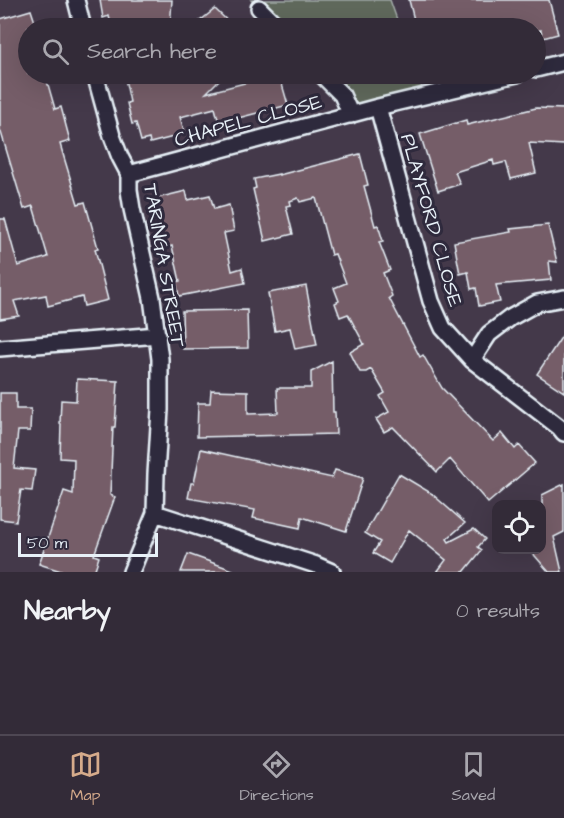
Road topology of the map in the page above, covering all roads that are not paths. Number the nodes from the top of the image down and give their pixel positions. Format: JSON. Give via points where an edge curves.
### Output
{"nodes":[{"id":1,"x":76,"y":0,"type":"edge"},
{"id":2,"x":259,"y":8,"type":"dead end"},
{"id":3,"x":80,"y":18,"type":"edge"},
{"id":4,"x":269,"y":18,"type":"edge"},
{"id":5,"x":564,"y":62,"type":"edge"},
{"id":6,"x":546,"y":66,"type":"edge"},
{"id":7,"x":98,"y":84,"type":"edge"},
{"id":8,"x":331,"y":84,"type":"edge"},
{"id":9,"x":475,"y":84,"type":"edge"},
{"id":10,"x":378,"y":107,"type":"junction"},
{"id":11,"x":351,"y":115,"type":"junction"},
{"id":12,"x":129,"y":174,"type":"junction"},
{"id":13,"x":564,"y":298,"type":"edge"},
{"id":14,"x":158,"y":335,"type":"junction"},
{"id":15,"x":0,"y":348,"type":"edge"},
{"id":16,"x":472,"y":360,"type":"junction"},
{"id":17,"x":564,"y":433,"type":"edge"},
{"id":18,"x":155,"y":513,"type":"junction"},
{"id":19,"x":131,"y":572,"type":"edge"},
{"id":20,"x":332,"y":572,"type":"edge"}],
"edges":[{"from":1,"to":3,"type":"street"},
{"from":2,"to":4,"type":"street"},
{"from":5,"to":6,"type":"street"},
{"from":7,"to":12,"type":"street","name":"TARINGA STREET","via":[[112,136]]},
{"from":8,"to":11,"type":"street","via":[[342,95]]},
{"from":9,"to":10,"type":"street","name":"CHAPEL CLOSE"},
{"from":10,"to":11,"type":"street","name":"CHAPEL CLOSE"},
{"from":10,"to":16,"type":"street","name":"PLAYFORD CLOSE","via":[[431,301],[443,328]]},
{"from":11,"to":12,"type":"street","name":"CHAPEL CLOSE"},
{"from":12,"to":14,"type":"street","name":"TARINGA STREET","via":[[132,209]]},
{"from":13,"to":16,"type":"street","via":[[537,303],[510,318],[489,334]]},
{"from":14,"to":15,"type":"street"},
{"from":14,"to":18,"type":"street","name":"TARINGA STREET","via":[[160,410]]},
{"from":16,"to":17,"type":"street","name":"PLAYFORD CLOSE"},
{"from":18,"to":19,"type":"street","name":"TARINGA STREET"},
{"from":18,"to":20,"type":"street"}]}
